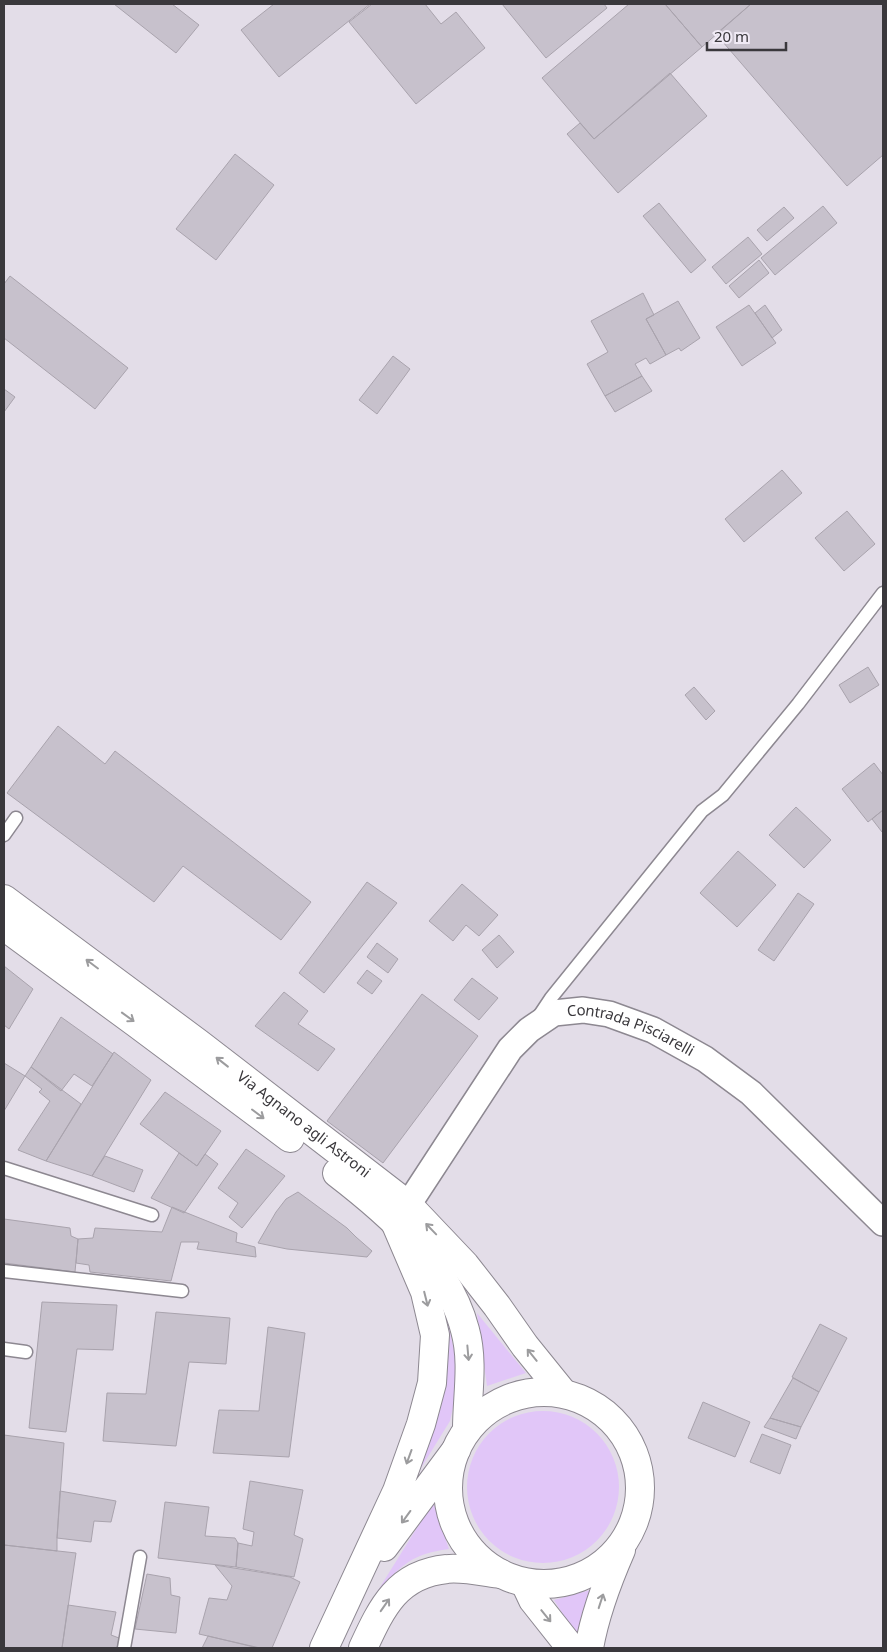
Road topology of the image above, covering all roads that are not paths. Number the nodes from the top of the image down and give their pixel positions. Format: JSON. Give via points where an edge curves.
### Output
{"nodes":[{"id":1,"x":883,"y":593,"type":"edge"},
{"id":2,"x":16,"y":818,"type":"dead end"},
{"id":3,"x":4,"y":835,"type":"edge"},
{"id":4,"x":4,"y":899,"type":"edge"},
{"id":5,"x":4,"y":926,"type":"edge"},
{"id":6,"x":529,"y":1030,"type":"junction"},
{"id":7,"x":4,"y":1168,"type":"edge"},
{"id":8,"x":401,"y":1214,"type":"junction"},
{"id":9,"x":152,"y":1215,"type":"dead end"},
{"id":10,"x":883,"y":1223,"type":"edge"},
{"id":11,"x":4,"y":1271,"type":"edge"},
{"id":12,"x":182,"y":1291,"type":"dead end"},
{"id":13,"x":4,"y":1350,"type":"edge"},
{"id":14,"x":26,"y":1352,"type":"dead end"},
{"id":15,"x":562,"y":1393,"type":"junction"},
{"id":16,"x":462,"y":1439,"type":"junction"},
{"id":17,"x":625,"y":1540,"type":"junction"},
{"id":18,"x":140,"y":1557,"type":"dead end"},
{"id":19,"x":513,"y":1578,"type":"junction"},
{"id":20,"x":347,"y":1596,"type":"junction"},
{"id":21,"x":124,"y":1648,"type":"edge"},
{"id":22,"x":324,"y":1648,"type":"edge"},
{"id":23,"x":363,"y":1648,"type":"edge"},
{"id":24,"x":571,"y":1648,"type":"edge"},
{"id":25,"x":589,"y":1648,"type":"edge"}],
"edges":[{"from":1,"to":6,"type":"lane","via":[[798,704],[723,795],[702,812],[551,998]]},
{"from":2,"to":3,"type":"lane"},
{"from":8,"to":4,"type":"main road","name":"Via Agnano agli Astroni","one_way":true,"via":[[198,1043]]},
{"from":5,"to":8,"type":"main road","name":"Via Agnano agli Astroni","one_way":true,"via":[[345,1179]]},
{"from":6,"to":8,"type":"street","name":"Contrada Pisciarelli","via":[[510,1049]]},
{"from":6,"to":10,"type":"street","name":"Contrada Pisciarelli","via":[[554,1013],[583,1010],[609,1014],[653,1030],[705,1059],[751,1093]]},
{"from":7,"to":9,"type":"lane"},
{"from":15,"to":8,"type":"main road","name":"Via Agnano agli Astroni","one_way":true,"via":[[465,1265]]},
{"from":8,"to":16,"type":"main road","name":"Via Agnano agli Astroni","one_way":true,"via":[[445,1283],[466,1331],[470,1386]]},
{"from":8,"to":20,"type":"main road","one_way":true,"via":[[435,1335],[432,1383],[422,1424],[397,1491]]},
{"from":11,"to":12,"type":"lane"},
{"from":13,"to":14,"type":"lane"},
{"from":15,"to":16,"type":"main road","via":[[536,1392],[510,1398],[486,1411]]},
{"from":15,"to":17,"type":"main road","via":[[588,1402],[610,1417],[627,1438],[638,1462],[641,1489],[637,1516]]},
{"from":16,"to":19,"type":"main road","via":[[449,1470],[447,1490],[457,1530],[483,1563]]},
{"from":16,"to":20,"type":"main road","one_way":true},
{"from":17,"to":19,"type":"main road","via":[[606,1562],[582,1577],[554,1584]]},
{"from":25,"to":17,"type":"main road","one_way":true,"via":[[607,1582]]},
{"from":18,"to":21,"type":"lane"},
{"from":23,"to":19,"type":"main road","one_way":true,"via":[[387,1601],[402,1585],[419,1575],[448,1568]]},
{"from":19,"to":24,"type":"main road","one_way":true},
{"from":20,"to":22,"type":"main road"}]}
